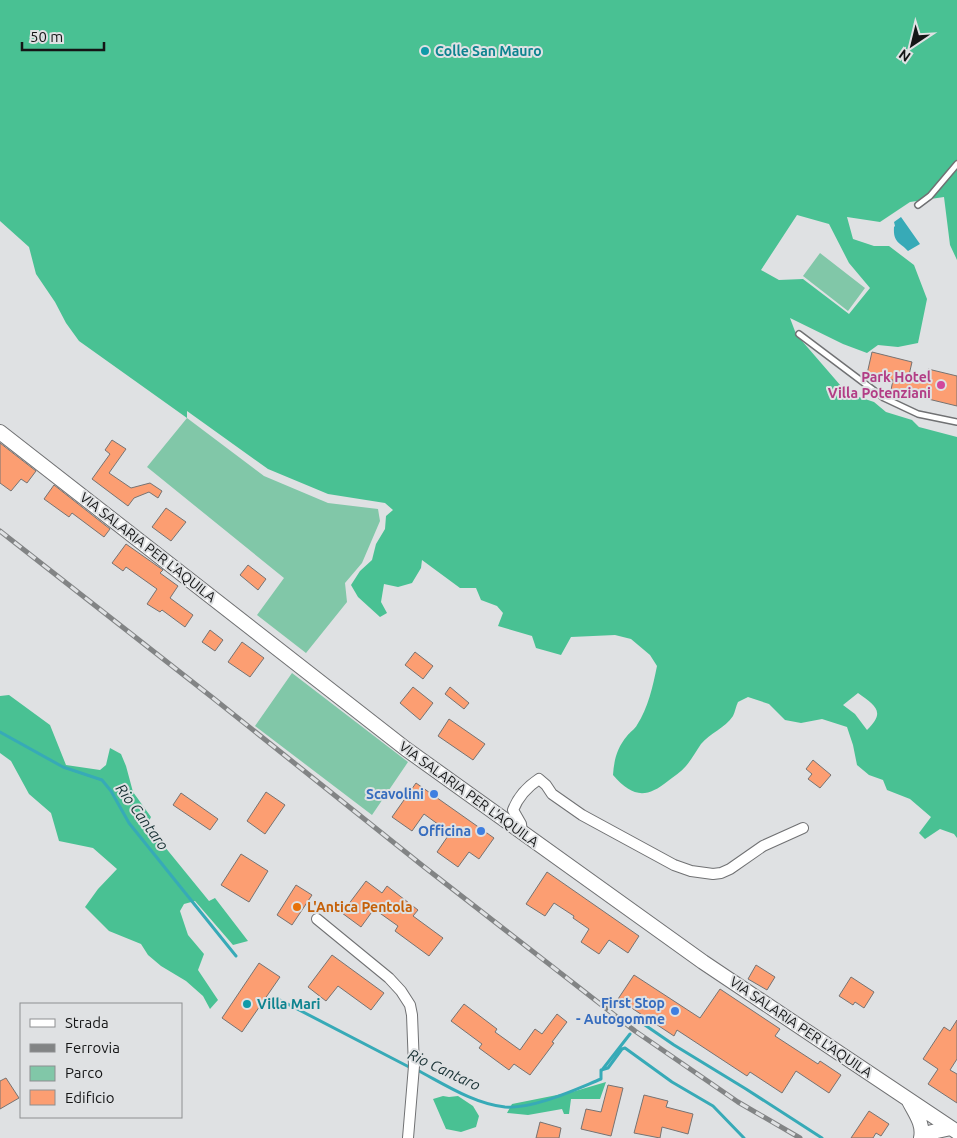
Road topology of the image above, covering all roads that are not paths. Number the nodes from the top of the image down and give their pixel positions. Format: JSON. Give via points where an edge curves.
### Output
{"nodes":[{"id":1,"x":957,"y":164,"type":"edge"},
{"id":2,"x":918,"y":205,"type":"dead end"},
{"id":3,"x":799,"y":334,"type":"dead end"},
{"id":4,"x":957,"y":422,"type":"edge"},
{"id":5,"x":0,"y":432,"type":"edge"},
{"id":6,"x":803,"y":828,"type":"dead end"},
{"id":7,"x":522,"y":833,"type":"junction"},
{"id":8,"x":317,"y":919,"type":"dead end"},
{"id":9,"x":908,"y":1098,"type":"junction"},
{"id":10,"x":951,"y":1133,"type":"edge"},
{"id":11,"x":408,"y":1138,"type":"edge"},
{"id":12,"x":921,"y":1138,"type":"edge"}],
"edges":[{"from":1,"to":2,"type":"lane"},
{"from":3,"to":4,"type":"lane","via":[[884,398],[918,414]]},
{"from":5,"to":7,"type":"main road","name":"VIA SALARIA PER L'AQUILA","via":[[406,749]]},
{"from":6,"to":7,"type":"street","via":[[763,846],[721,873],[691,871],[582,815],[552,794],[539,780],[530,785],[513,810]]},
{"from":7,"to":9,"type":"main road","name":"VIA SALARIA PER L'AQUILA","via":[[703,962]]},
{"from":8,"to":11,"type":"street","via":[[389,978],[410,1006],[414,1066]]},
{"from":9,"to":10,"type":"main road","name":"VIA SALARIA PER L'AQUILA"},
{"from":9,"to":12,"type":"main road","via":[[920,1122]]},
{"from":10,"to":12,"type":"main road","via":[[932,1132]]}]}
